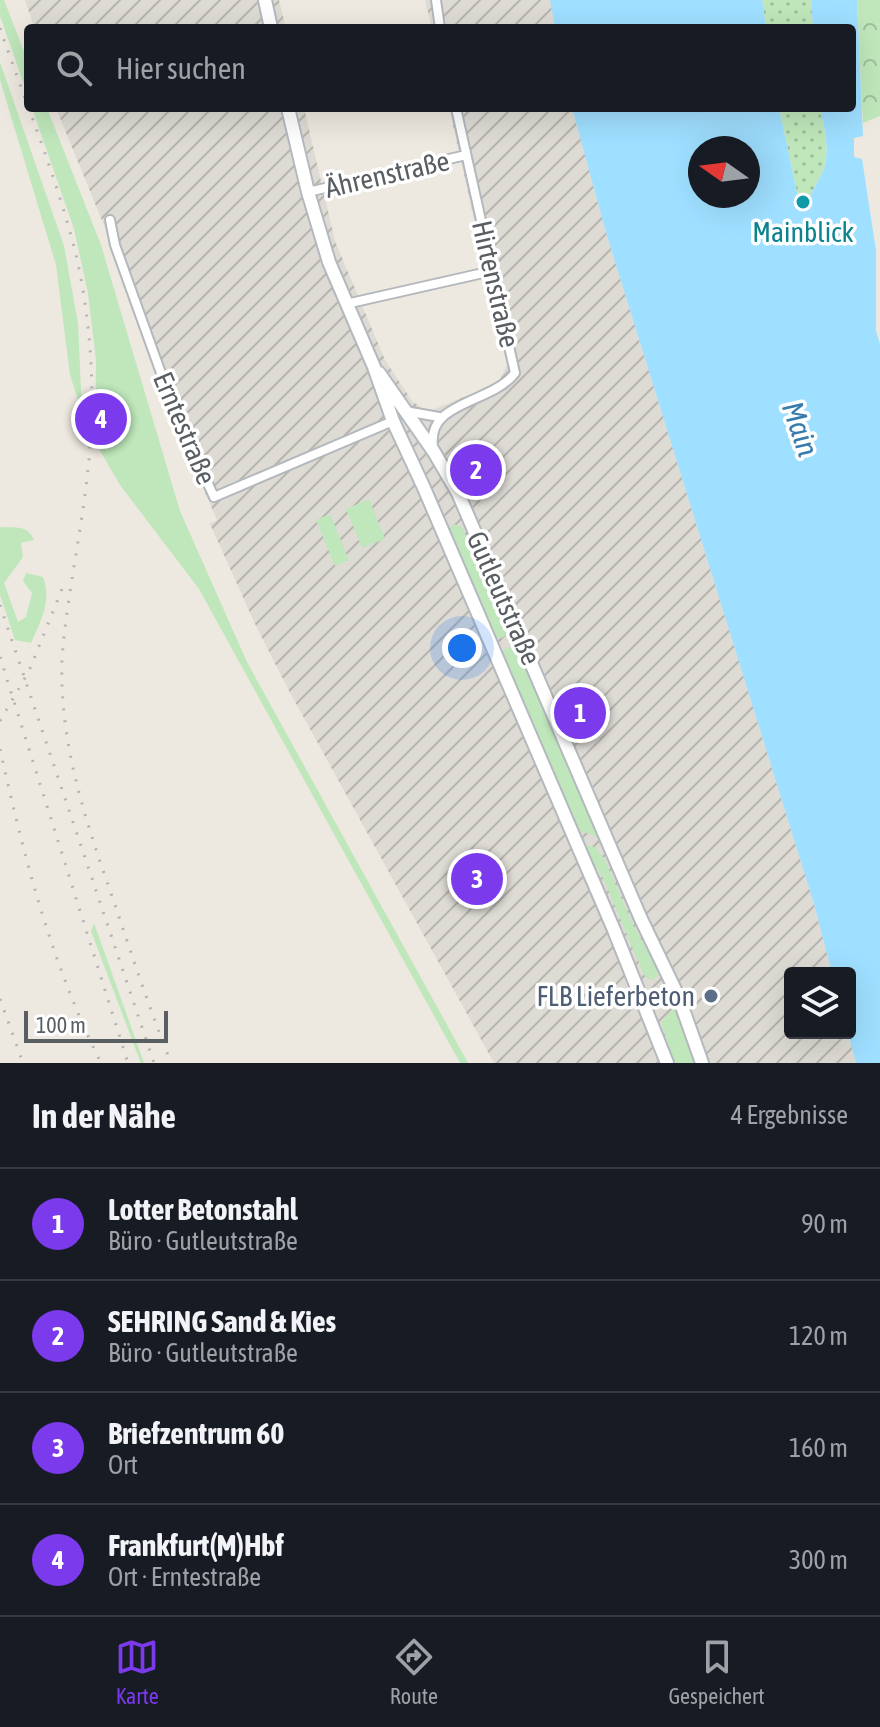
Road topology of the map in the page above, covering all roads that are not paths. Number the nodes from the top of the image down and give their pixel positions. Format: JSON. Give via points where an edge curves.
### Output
{"nodes":[{"id":1,"x":265,"y":0,"type":"edge"},
{"id":2,"x":436,"y":0,"type":"edge"},
{"id":3,"x":270,"y":24,"type":"edge"},
{"id":4,"x":439,"y":24,"type":"edge"},
{"id":5,"x":289,"y":112,"type":"edge"},
{"id":6,"x":457,"y":112,"type":"edge"},
{"id":7,"x":466,"y":155,"type":"junction"},
{"id":8,"x":308,"y":192,"type":"junction"},
{"id":9,"x":110,"y":220,"type":"dead end"},
{"id":10,"x":492,"y":271,"type":"junction"},
{"id":11,"x":346,"y":304,"type":"junction"},
{"id":12,"x":374,"y":367,"type":"junction"},
{"id":13,"x":405,"y":411,"type":"junction"},
{"id":14,"x":439,"y":417,"type":"junction"},
{"id":15,"x":393,"y":421,"type":"junction"},
{"id":16,"x":434,"y":452,"type":"junction"},
{"id":17,"x":667,"y":1063,"type":"edge"},
{"id":18,"x":702,"y":1063,"type":"edge"}],
"edges":[{"from":1,"to":3,"type":"main road"},
{"from":2,"to":4,"type":"street"},
{"from":5,"to":8,"type":"main road","name":"Gutleutstraße"},
{"from":6,"to":7,"type":"street","name":"Hirtenstraße"},
{"from":7,"to":8,"type":"street","name":"Ährenstraße"},
{"from":7,"to":10,"type":"street","name":"Hirtenstraße"},
{"from":8,"to":11,"type":"main road","name":"Gutleutstraße"},
{"from":9,"to":15,"type":"street","name":"Erntestraße","via":[[171,401],[214,497]]},
{"from":10,"to":11,"type":"street"},
{"from":10,"to":14,"type":"street","name":"Hirtenstraße","via":[[515,373],[507,384]]},
{"from":11,"to":12,"type":"main road","name":"Gutleutstraße"},
{"from":12,"to":13,"type":"main road","name":"Gutleutstraße"},
{"from":12,"to":15,"type":"main road","name":"Gutleutstraße"},
{"from":13,"to":14,"type":"street"},
{"from":13,"to":16,"type":"main road","name":"Gutleutstraße"},
{"from":14,"to":16,"type":"street","via":[[433,427]]},
{"from":15,"to":17,"type":"main road","name":"Gutleutstraße"},
{"from":16,"to":18,"type":"main road","name":"Gutleutstraße","via":[[458,493],[679,998]]}]}
